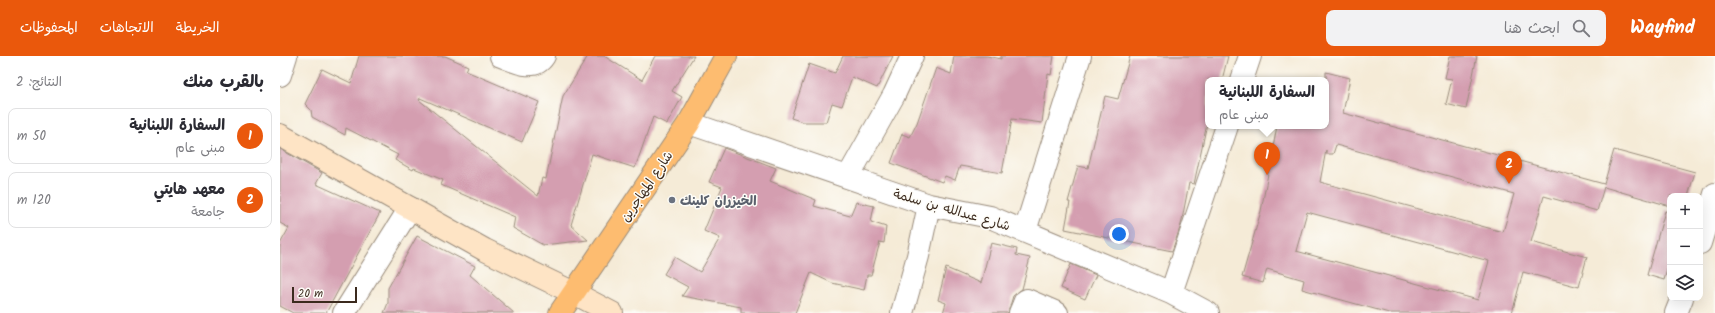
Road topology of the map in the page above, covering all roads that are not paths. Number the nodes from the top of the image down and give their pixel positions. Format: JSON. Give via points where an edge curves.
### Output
{"nodes":[{"id":1,"x":286,"y":56,"type":"edge"},
{"id":2,"x":501,"y":56,"type":"edge"},
{"id":3,"x":544,"y":56,"type":"edge"},
{"id":4,"x":726,"y":56,"type":"edge"},
{"id":5,"x":912,"y":56,"type":"edge"},
{"id":6,"x":1080,"y":56,"type":"edge"},
{"id":7,"x":1250,"y":56,"type":"edge"},
{"id":8,"x":280,"y":75,"type":"edge"},
{"id":9,"x":1243,"y":77,"type":"edge"},
{"id":10,"x":689,"y":123,"type":"junction"},
{"id":11,"x":1226,"y":129,"type":"edge"},
{"id":12,"x":280,"y":135,"type":"edge"},
{"id":13,"x":848,"y":177,"type":"junction"},
{"id":14,"x":1715,"y":194,"type":"edge"},
{"id":15,"x":929,"y":206,"type":"junction"},
{"id":16,"x":410,"y":208,"type":"junction"},
{"id":17,"x":1025,"y":231,"type":"junction"},
{"id":18,"x":1703,"y":233,"type":"edge"},
{"id":19,"x":574,"y":293,"type":"junction"},
{"id":20,"x":1171,"y":293,"type":"junction"},
{"id":21,"x":1681,"y":301,"type":"edge"},
{"id":22,"x":344,"y":313,"type":"edge"},
{"id":23,"x":560,"y":313,"type":"edge"},
{"id":24,"x":612,"y":313,"type":"edge"},
{"id":25,"x":902,"y":313,"type":"edge"},
{"id":26,"x":1020,"y":313,"type":"edge"},
{"id":27,"x":1057,"y":313,"type":"edge"},
{"id":28,"x":1208,"y":313,"type":"edge"},
{"id":29,"x":1676,"y":313,"type":"edge"}],
"edges":[{"from":1,"to":8,"type":"street"},
{"from":2,"to":3,"type":"street","via":[[529,64],[536,64]]},
{"from":4,"to":10,"type":"main road","name":"شارع المهاجرين"},
{"from":5,"to":13,"type":"street","via":[[894,95]]},
{"from":6,"to":17,"type":"street"},
{"from":7,"to":9,"type":"street"},
{"from":10,"to":13,"type":"street","name":"شارع عبدالله بن سلمة"},
{"from":10,"to":19,"type":"main road","name":"شارع المهاجرين"},
{"from":11,"to":20,"type":"street"},
{"from":12,"to":16,"type":"main road"},
{"from":13,"to":15,"type":"street","name":"شارع عبدالله بن سلمة"},
{"from":14,"to":18,"type":"street"},
{"from":15,"to":17,"type":"street","name":"شارع عبدالله بن سلمة","via":[[990,217]]},
{"from":15,"to":25,"type":"street"},
{"from":16,"to":19,"type":"main road","via":[[485,250]]},
{"from":16,"to":22,"type":"street"},
{"from":17,"to":20,"type":"street","name":"شارع عبدالله بن سلمة"},
{"from":19,"to":23,"type":"main road","name":"شارع المهاجرين"},
{"from":19,"to":24,"type":"main road"},
{"from":20,"to":28,"type":"street","name":"شارع عبدالله بن سلمة"},
{"from":21,"to":29,"type":"street"},
{"from":26,"to":27,"type":"street","via":[[1027,300]]}]}
